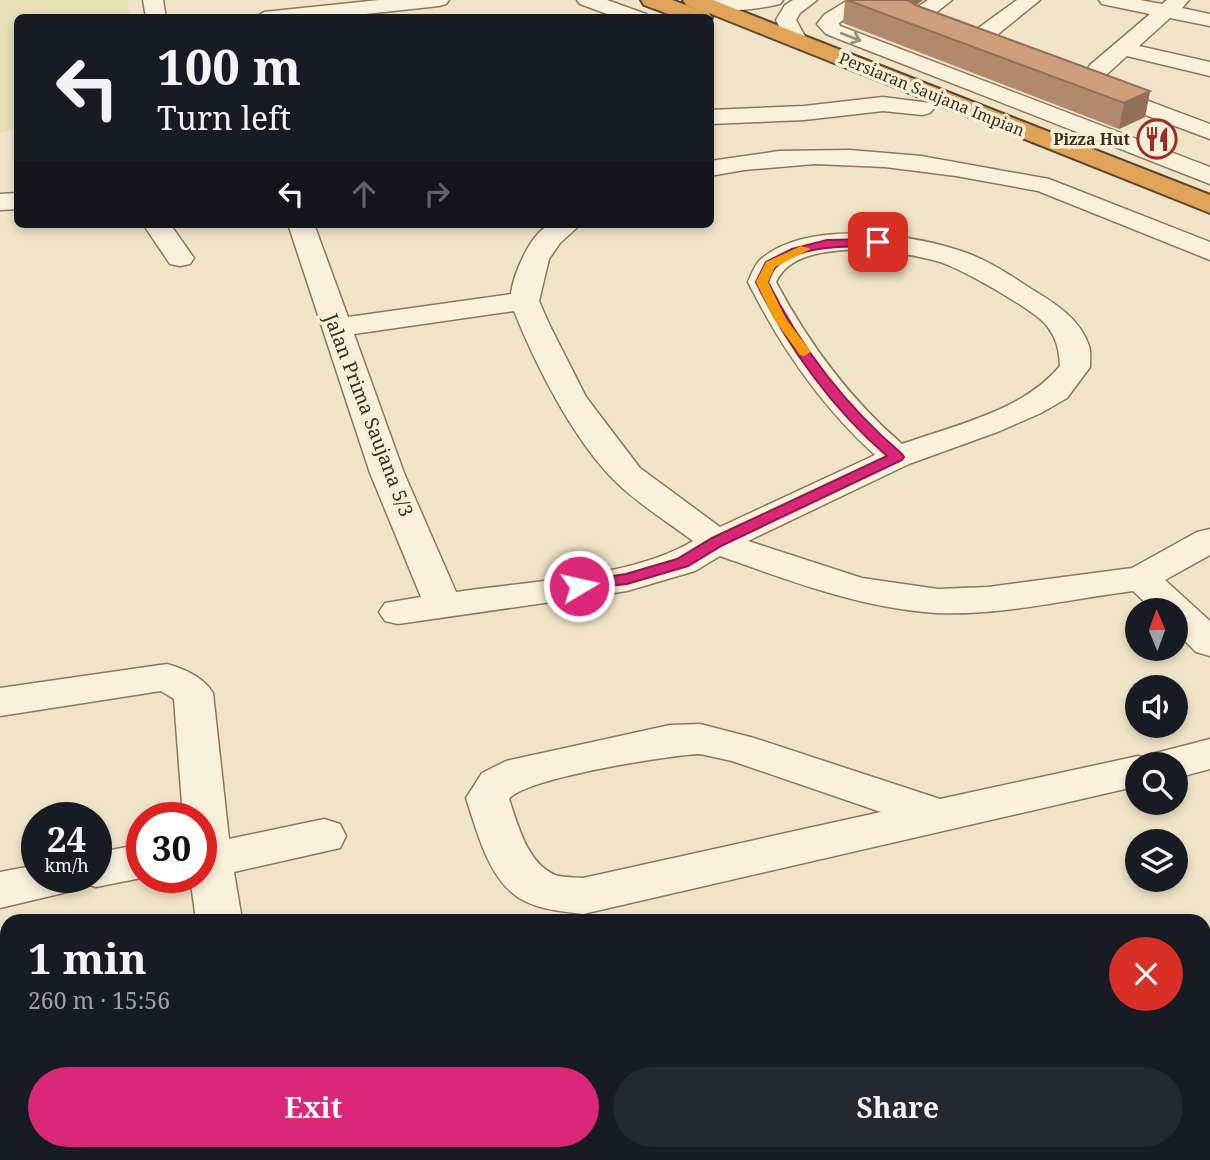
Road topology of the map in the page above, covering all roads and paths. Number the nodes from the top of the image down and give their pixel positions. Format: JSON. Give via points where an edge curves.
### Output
{"nodes":[{"id":1,"x":439,"y":0,"type":"edge"},
{"id":2,"x":587,"y":0,"type":"edge"},
{"id":3,"x":652,"y":0,"type":"edge"},
{"id":4,"x":773,"y":0,"type":"edge"},
{"id":5,"x":807,"y":0,"type":"edge"},
{"id":6,"x":862,"y":0,"type":"edge"},
{"id":7,"x":942,"y":0,"type":"edge"},
{"id":8,"x":1030,"y":0,"type":"edge"},
{"id":9,"x":1110,"y":0,"type":"edge"},
{"id":10,"x":1172,"y":6,"type":"edge"},
{"id":11,"x":702,"y":11,"type":"edge"},
{"id":12,"x":377,"y":12,"type":"edge"},
{"id":13,"x":339,"y":14,"type":"edge"},
{"id":14,"x":627,"y":14,"type":"edge"},
{"id":15,"x":714,"y":14,"type":"edge"},
{"id":16,"x":714,"y":17,"type":"edge"},
{"id":17,"x":1210,"y":20,"type":"edge"},
{"id":18,"x":795,"y":38,"type":"junction"},
{"id":19,"x":1123,"y":49,"type":"junction"},
{"id":20,"x":1210,"y":69,"type":"edge"},
{"id":21,"x":845,"y":78,"type":"junction"},
{"id":22,"x":922,"y":108,"type":"junction"},
{"id":23,"x":817,"y":111,"type":"junction"},
{"id":24,"x":1166,"y":115,"type":"junction"},
{"id":25,"x":714,"y":117,"type":"edge"},
{"id":26,"x":1210,"y":126,"type":"edge"},
{"id":27,"x":1210,"y":132,"type":"edge"},
{"id":28,"x":1112,"y":138,"type":"junction"},
{"id":29,"x":1049,"y":142,"type":"junction"},
{"id":30,"x":714,"y":168,"type":"edge"},
{"id":31,"x":1172,"y":171,"type":"junction"},
{"id":32,"x":1210,"y":176,"type":"edge"},
{"id":33,"x":1210,"y":195,"type":"edge"},
{"id":34,"x":1210,"y":205,"type":"edge"},
{"id":35,"x":1210,"y":226,"type":"edge"},
{"id":36,"x":159,"y":228,"type":"edge"},
{"id":37,"x":302,"y":228,"type":"edge"},
{"id":38,"x":562,"y":228,"type":"edge"},
{"id":39,"x":1210,"y":252,"type":"edge"},
{"id":40,"x":180,"y":258,"type":"dead end"},
{"id":41,"x":525,"y":301,"type":"junction"},
{"id":42,"x":336,"y":328,"type":"junction"},
{"id":43,"x":897,"y":457,"type":"junction"},
{"id":44,"x":1210,"y":540,"type":"edge"},
{"id":45,"x":718,"y":542,"type":"junction"},
{"id":46,"x":1141,"y":578,"type":"junction"},
{"id":47,"x":443,"y":605,"type":"junction"},
{"id":48,"x":398,"y":612,"type":"dead end"},
{"id":49,"x":1210,"y":643,"type":"edge"},
{"id":50,"x":0,"y":702,"type":"edge"},
{"id":51,"x":1210,"y":754,"type":"edge"},
{"id":52,"x":1188,"y":760,"type":"edge"},
{"id":53,"x":1125,"y":774,"type":"edge"},
{"id":54,"x":202,"y":802,"type":"edge"},
{"id":55,"x":940,"y":816,"type":"junction"},
{"id":56,"x":324,"y":836,"type":"dead end"},
{"id":57,"x":217,"y":851,"type":"edge"},
{"id":58,"x":21,"y":886,"type":"edge"},
{"id":59,"x":0,"y":890,"type":"edge"},
{"id":60,"x":214,"y":893,"type":"edge"},
{"id":61,"x":218,"y":914,"type":"edge"}],
"edges":[{"from":1,"to":12,"type":"street"},
{"from":2,"to":14,"type":"street"},
{"from":3,"to":11,"type":"highway","name":"Persiaran Saujana Impian"},
{"from":4,"to":11,"type":"street"},
{"from":5,"to":18,"type":"street","via":[[788,13],[786,20]]},
{"from":6,"to":28,"type":"street","one_way":true,"via":[[831,19],[828,24],[833,30]]},
{"from":7,"to":8,"type":"street","via":[[920,14],[923,24],[1026,60],[978,39]]},
{"from":9,"to":10,"type":"street"},
{"from":10,"to":17,"type":"street"},
{"from":10,"to":19,"type":"street"},
{"from":12,"to":13,"type":"street"},
{"from":15,"to":18,"type":"highway","name":"Persiaran Saujana Impian"},
{"from":16,"to":21,"type":"highway","name":"Persiaran Saujana Impian"},
{"from":18,"to":29,"type":"highway","name":"Persiaran Saujana Impian"},
{"from":19,"to":20,"type":"street"},
{"from":19,"to":24,"type":"street","via":[[1089,76]]},
{"from":21,"to":22,"type":"highway","name":"Persiaran Saujana Impian"},
{"from":21,"to":23,"type":"street","via":[[840,99]]},
{"from":22,"to":23,"type":"street","via":[[883,104]]},
{"from":22,"to":35,"type":"highway","name":"Persiaran Saujana Impian"},
{"from":23,"to":25,"type":"street"},
{"from":24,"to":26,"type":"street"},
{"from":24,"to":27,"type":"street"},
{"from":24,"to":28,"type":"street"},
{"from":28,"to":31,"type":"street"},
{"from":29,"to":31,"type":"highway"},
{"from":29,"to":34,"type":"highway","name":"Persiaran Saujana Impian"},
{"from":30,"to":39,"type":"street","via":[[778,157],[821,157],[970,170],[1045,185]]},
{"from":31,"to":32,"type":"street"},
{"from":31,"to":33,"type":"highway"},
{"from":36,"to":40,"type":"street"},
{"from":37,"to":42,"type":"street","name":"Jalan Prima Saujana 5/3"},
{"from":38,"to":41,"type":"street","via":[[535,258]]},
{"from":41,"to":42,"type":"street"},
{"from":41,"to":45,"type":"street","via":[[572,398],[605,447],[628,475]]},
{"from":42,"to":47,"type":"street","name":"Jalan Prima Saujana 5/3","via":[[387,473]]},
{"from":43,"to":43,"type":"street","via":[[989,424],[1056,391],[1074,367],[1074,346],[1057,318],[986,272],[950,256],[898,244],[827,243],[796,251],[771,265],[762,282],[780,319],[834,393]]},
{"from":43,"to":45,"type":"street"},
{"from":44,"to":46,"type":"street"},
{"from":45,"to":46,"type":"street","via":[[856,589],[938,601],[988,599]]},
{"from":45,"to":47,"type":"street","via":[[682,563],[627,579]]},
{"from":46,"to":49,"type":"street"},
{"from":47,"to":48,"type":"street"},
{"from":50,"to":54,"type":"street","via":[[167,677],[193,693]]},
{"from":51,"to":52,"type":"street"},
{"from":53,"to":55,"type":"street"},
{"from":55,"to":55,"type":"street","via":[[583,896],[548,892],[523,877],[510,858],[486,798],[497,783],[521,772],[670,740],[700,739]]},
{"from":56,"to":57,"type":"street"},
{"from":58,"to":59,"type":"street"},
{"from":60,"to":61,"type":"street"}]}
